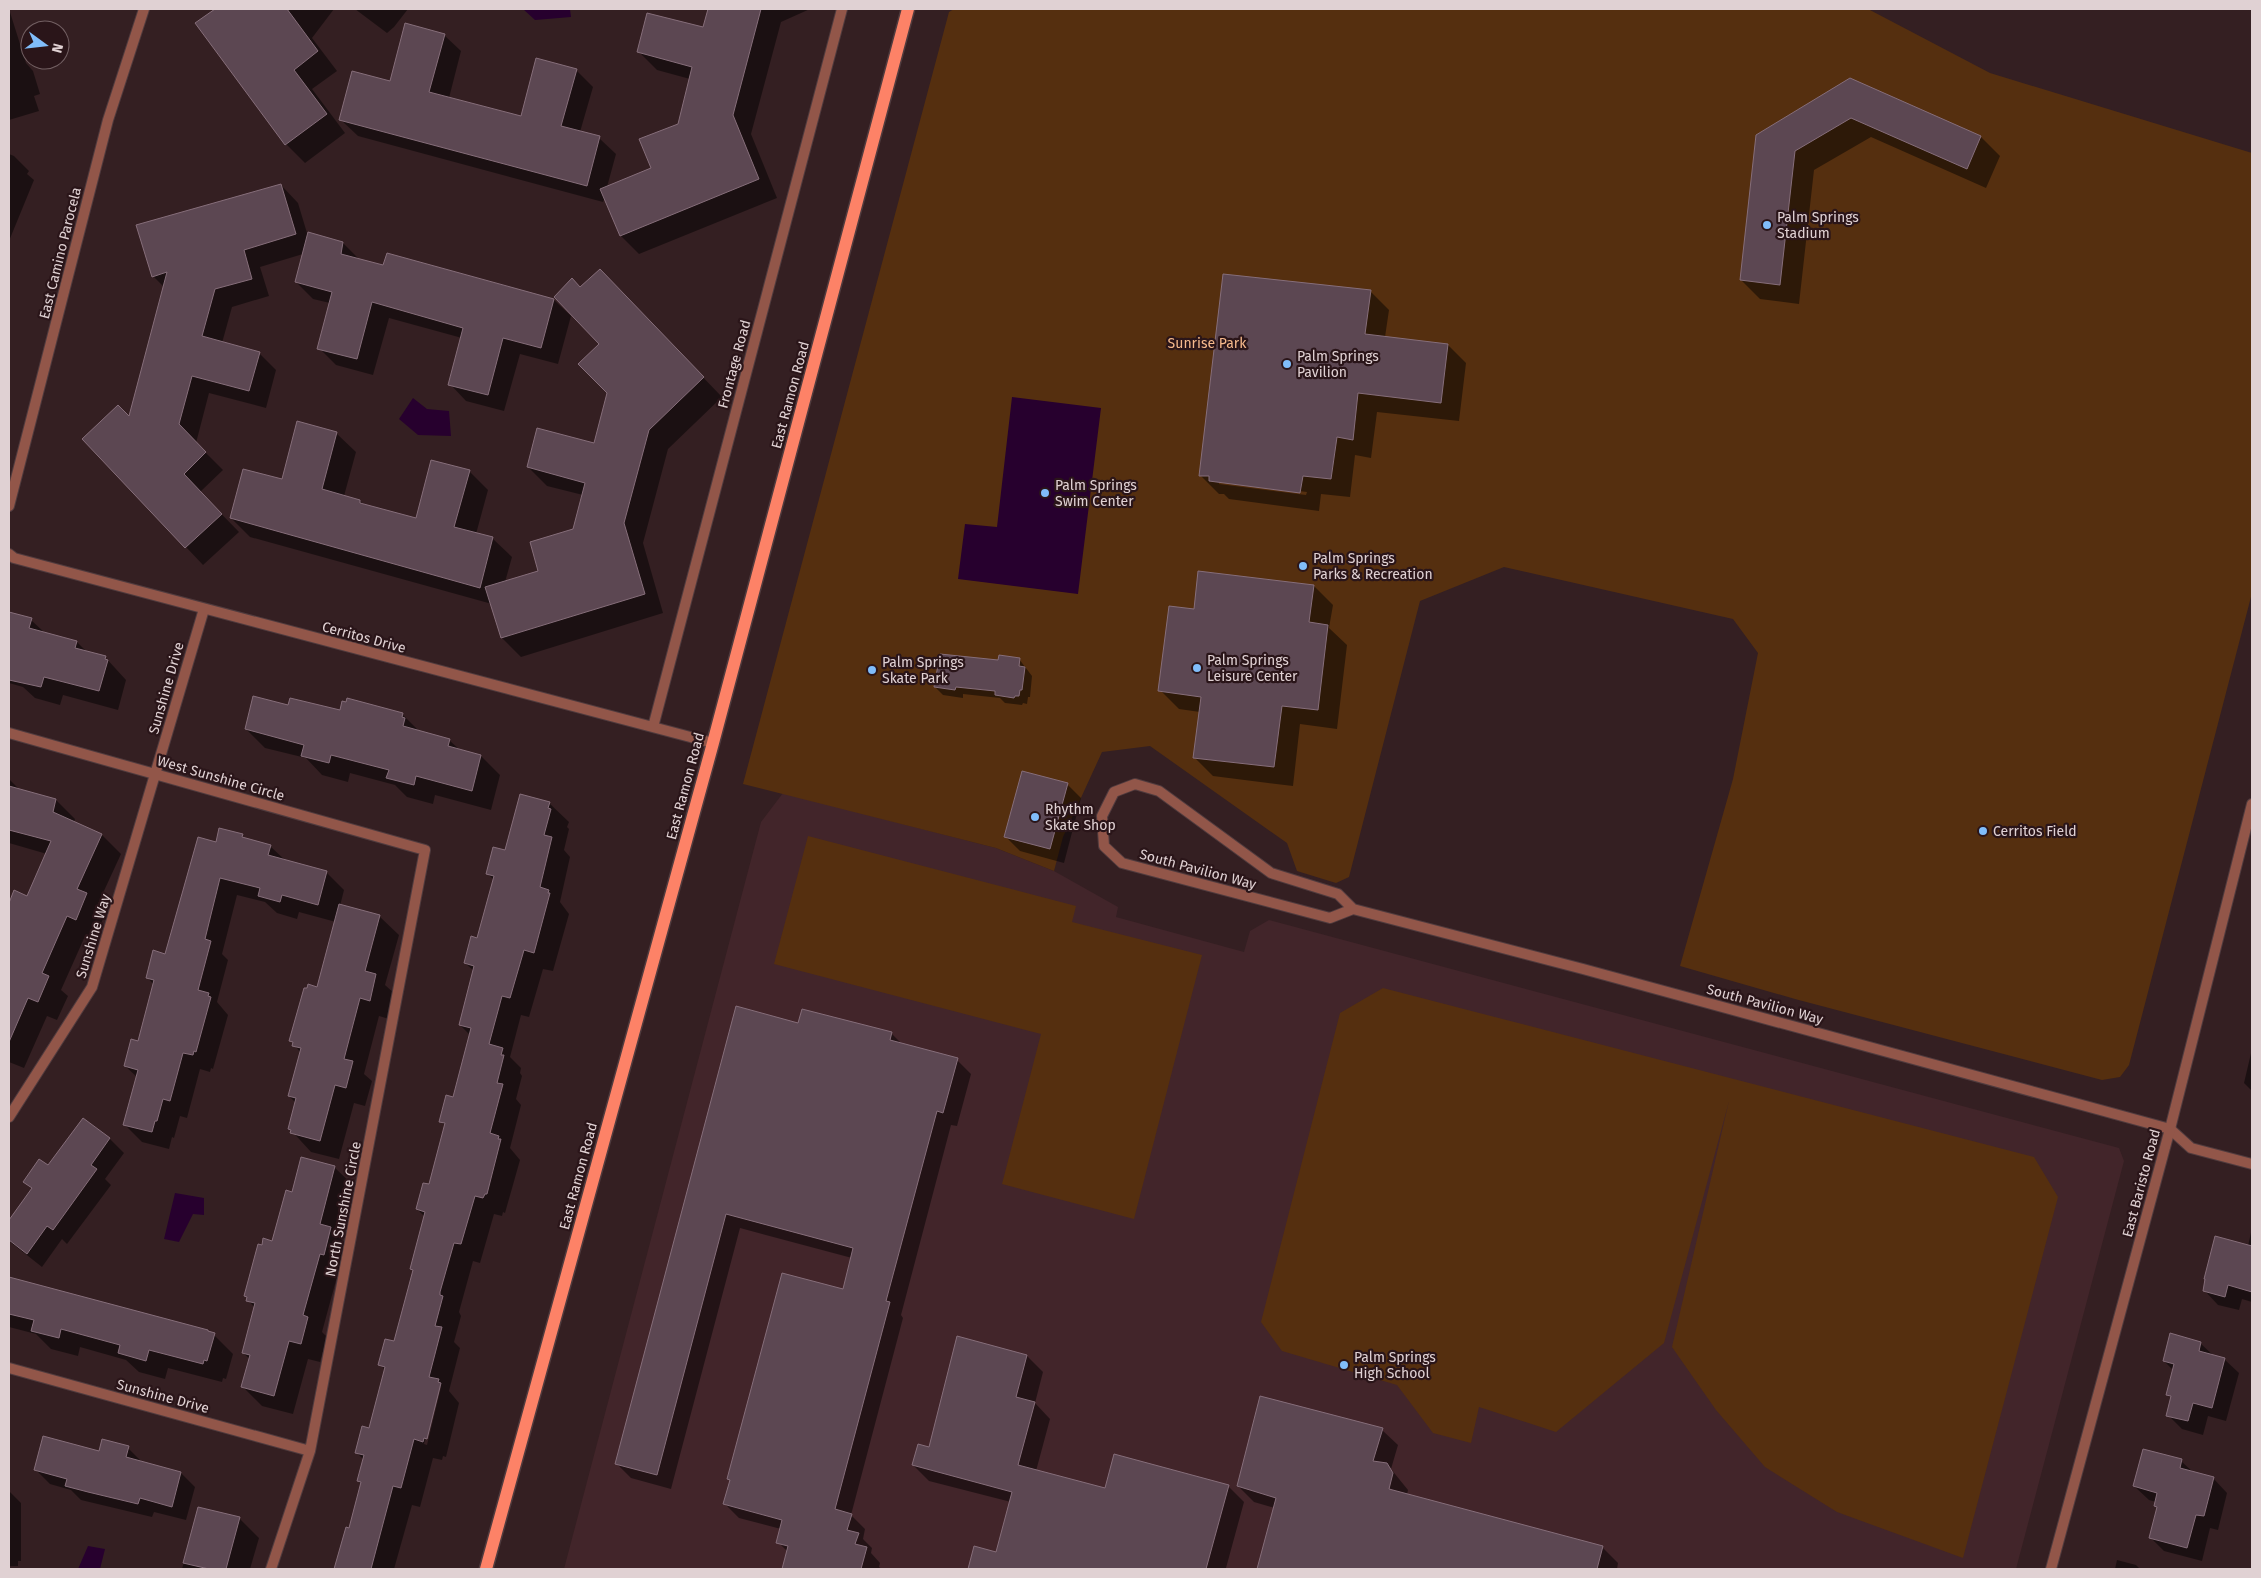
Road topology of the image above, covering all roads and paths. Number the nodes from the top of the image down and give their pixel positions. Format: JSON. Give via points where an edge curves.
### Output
{"nodes":[{"id":1,"x":144,"y":9,"type":"edge"},
{"id":2,"x":842,"y":9,"type":"edge"},
{"id":3,"x":908,"y":9,"type":"edge"},
{"id":4,"x":9,"y":506,"type":"edge"},
{"id":5,"x":9,"y":554,"type":"edge"},
{"id":6,"x":204,"y":609,"type":"junction"},
{"id":7,"x":653,"y":727,"type":"junction"},
{"id":8,"x":9,"y":733,"type":"edge"},
{"id":9,"x":713,"y":743,"type":"junction"},
{"id":10,"x":155,"y":774,"type":"junction"},
{"id":11,"x":2252,"y":804,"type":"edge"},
{"id":12,"x":425,"y":850,"type":"joint"},
{"id":13,"x":1352,"y":910,"type":"junction"},
{"id":14,"x":9,"y":1117,"type":"edge"},
{"id":15,"x":2170,"y":1129,"type":"junction"},
{"id":16,"x":2252,"y":1164,"type":"edge"},
{"id":17,"x":9,"y":1368,"type":"edge"},
{"id":18,"x":310,"y":1451,"type":"junction"},
{"id":19,"x":271,"y":1569,"type":"edge"},
{"id":20,"x":486,"y":1569,"type":"edge"},
{"id":21,"x":2051,"y":1569,"type":"edge"}],
"edges":[{"from":1,"to":4,"type":"street","name":"East Camino Parocela","via":[[108,120]]},
{"from":2,"to":7,"type":"street","name":"Frontage Road"},
{"from":3,"to":9,"type":"main road","name":"East Ramon Road"},
{"from":5,"to":6,"type":"street","name":"Cerritos Drive"},
{"from":6,"to":7,"type":"street","name":"Cerritos Drive"},
{"from":6,"to":10,"type":"street","name":"Sunshine Drive"},
{"from":7,"to":9,"type":"street","name":"Cerritos Drive"},
{"from":8,"to":10,"type":"street","name":"West Sunshine Circle"},
{"from":9,"to":20,"type":"main road","name":"East Ramon Road"},
{"from":10,"to":12,"type":"street","name":"West Sunshine Circle"},
{"from":10,"to":14,"type":"street","name":"Sunshine Way","via":[[92,987]]},
{"from":11,"to":15,"type":"street","name":"East Baristo Road"},
{"from":12,"to":18,"type":"street","name":"North Sunshine Circle"},
{"from":13,"to":13,"type":"street","name":"South Pavilion Way","via":[[1338,894],[1271,873],[1160,791],[1135,784],[1114,792],[1102,816],[1104,846],[1122,864],[1330,918]]},
{"from":13,"to":15,"type":"street","name":"South Pavilion Way","via":[[1592,971]]},
{"from":15,"to":16,"type":"street","via":[[2192,1148]]},
{"from":15,"to":21,"type":"street","name":"East Baristo Road"},
{"from":17,"to":18,"type":"street","name":"Sunshine Drive"},
{"from":18,"to":19,"type":"street","name":"North Sunshine Circle"}]}
